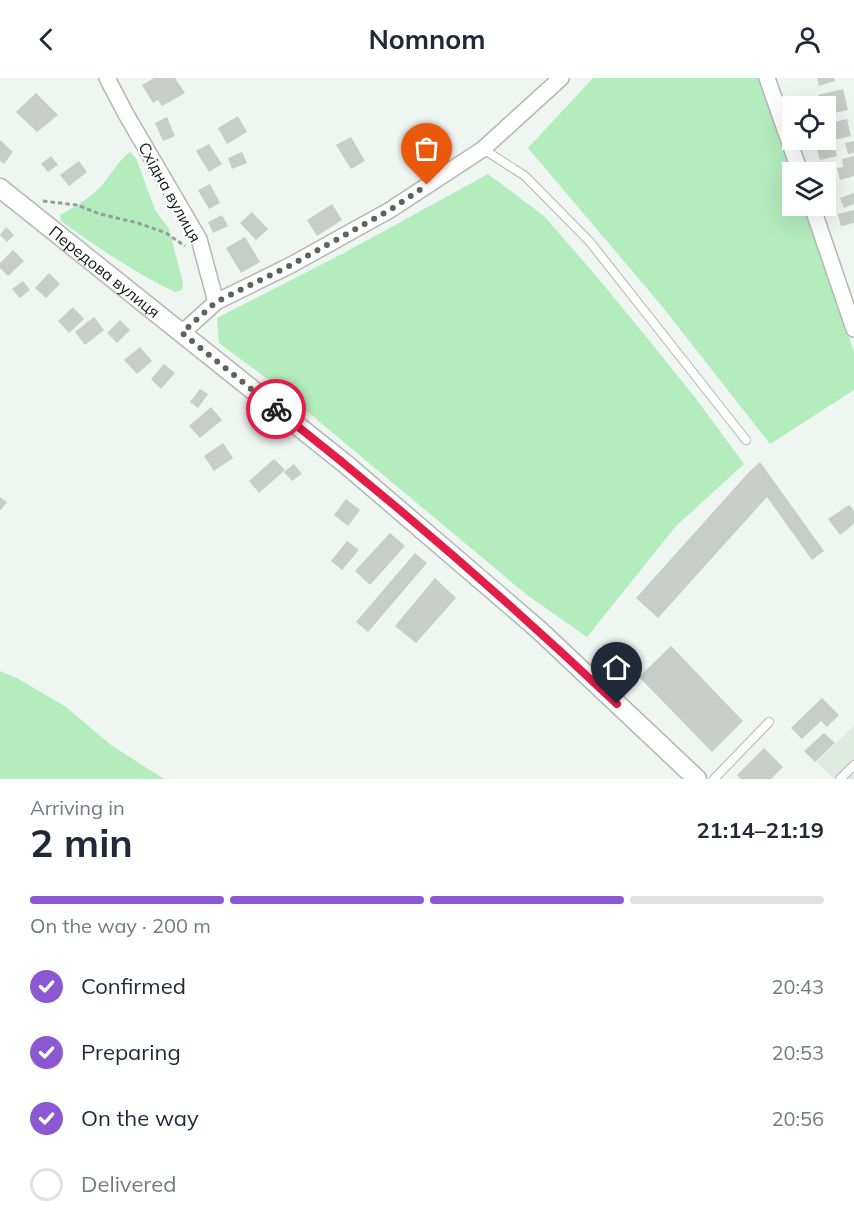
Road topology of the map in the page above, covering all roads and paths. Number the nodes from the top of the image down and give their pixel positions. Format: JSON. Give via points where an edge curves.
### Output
{"nodes":[{"id":1,"x":107,"y":78,"type":"edge"},
{"id":2,"x":561,"y":78,"type":"edge"},
{"id":3,"x":767,"y":78,"type":"edge"},
{"id":4,"x":483,"y":149,"type":"junction"},
{"id":5,"x":796,"y":162,"type":"edge"},
{"id":6,"x":0,"y":188,"type":"edge"},
{"id":7,"x":40,"y":201,"type":"dead end"},
{"id":8,"x":815,"y":216,"type":"edge"},
{"id":9,"x":206,"y":265,"type":"junction"},
{"id":10,"x":216,"y":302,"type":"junction"},
{"id":11,"x":854,"y":329,"type":"edge"},
{"id":12,"x":182,"y":333,"type":"junction"},
{"id":13,"x":746,"y":440,"type":"dead end"},
{"id":14,"x":769,"y":722,"type":"dead end"},
{"id":15,"x":854,"y":765,"type":"edge"},
{"id":16,"x":697,"y":779,"type":"edge"},
{"id":17,"x":714,"y":779,"type":"edge"},
{"id":18,"x":840,"y":779,"type":"edge"}],
"edges":[{"from":1,"to":9,"type":"street","name":"Східна вулиця","via":[[199,239]]},
{"from":2,"to":4,"type":"street"},
{"from":3,"to":5,"type":"street"},
{"from":4,"to":10,"type":"street","via":[[390,210]]},
{"from":4,"to":13,"type":"lane","via":[[525,176],[590,242]]},
{"from":6,"to":12,"type":"street","name":"Передова вулиця"},
{"from":7,"to":9,"type":"path","via":[[76,205],[166,233]]},
{"from":8,"to":11,"type":"street"},
{"from":9,"to":10,"type":"street","name":"Східна вулиця"},
{"from":10,"to":12,"type":"street"},
{"from":12,"to":16,"type":"street","name":"Передова вулиця","via":[[348,466],[520,613]]},
{"from":14,"to":17,"type":"lane"},
{"from":15,"to":18,"type":"lane"}]}
